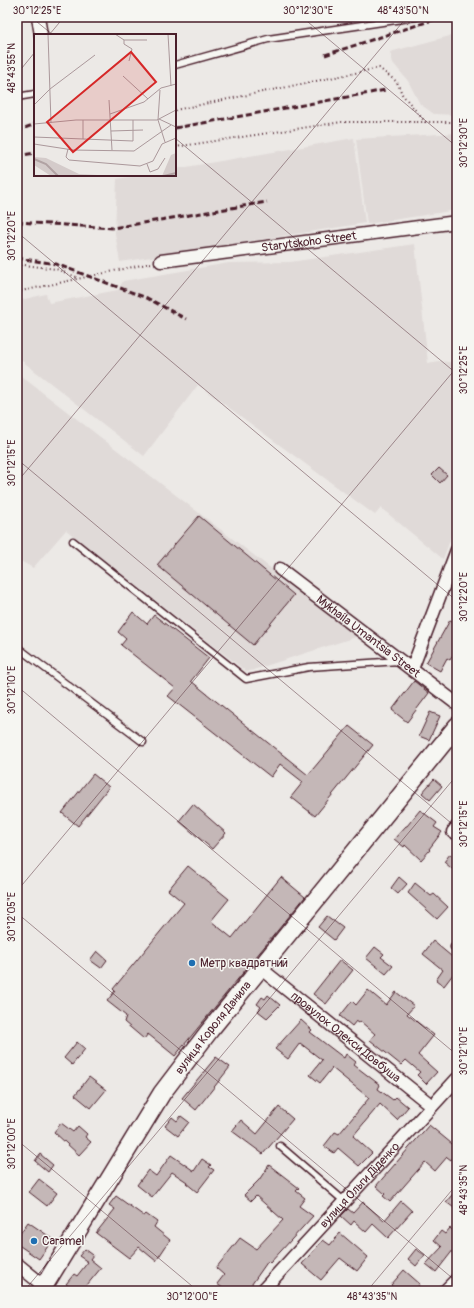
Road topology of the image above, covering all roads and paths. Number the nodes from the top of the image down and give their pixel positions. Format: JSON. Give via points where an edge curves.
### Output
{"nodes":[{"id":1,"x":38,"y":17,"type":"edge"},
{"id":2,"x":416,"y":17,"type":"edge"},
{"id":3,"x":41,"y":34,"type":"edge"},
{"id":4,"x":176,"y":65,"type":"edge"},
{"id":5,"x":34,"y":94,"type":"edge"},
{"id":6,"x":17,"y":97,"type":"edge"},
{"id":7,"x":176,"y":110,"type":"edge"},
{"id":8,"x":457,"y":122,"type":"edge"},
{"id":9,"x":426,"y":123,"type":"junction"},
{"id":10,"x":176,"y":148,"type":"edge"},
{"id":11,"x":457,"y":222,"type":"edge"},
{"id":12,"x":161,"y":261,"type":"joint"},
{"id":13,"x":17,"y":264,"type":"edge"},
{"id":14,"x":80,"y":278,"type":"junction"},
{"id":15,"x":17,"y":292,"type":"edge"},
{"id":16,"x":72,"y":541,"type":"dead end"},
{"id":17,"x":457,"y":550,"type":"edge"},
{"id":18,"x":280,"y":569,"type":"dead end"},
{"id":19,"x":17,"y":647,"type":"edge"},
{"id":20,"x":400,"y":661,"type":"junction"},
{"id":21,"x":412,"y":670,"type":"junction"},
{"id":22,"x":457,"y":704,"type":"edge"},
{"id":23,"x":457,"y":726,"type":"edge"},
{"id":24,"x":143,"y":742,"type":"dead end"},
{"id":25,"x":260,"y":968,"type":"junction"},
{"id":26,"x":457,"y":1079,"type":"edge"},
{"id":27,"x":432,"y":1106,"type":"junction"},
{"id":28,"x":280,"y":1146,"type":"dead end"},
{"id":29,"x":344,"y":1201,"type":"junction"},
{"id":30,"x":17,"y":1264,"type":"edge"},
{"id":31,"x":457,"y":1279,"type":"edge"},
{"id":32,"x":43,"y":1288,"type":"edge"},
{"id":33,"x":262,"y":1291,"type":"edge"},
{"id":34,"x":445,"y":1291,"type":"edge"}],
"edges":[{"from":1,"to":3,"type":"street"},
{"from":2,"to":4,"type":"lane","via":[[268,39]]},
{"from":5,"to":6,"type":"lane"},
{"from":7,"to":9,"type":"path","via":[[379,68],[398,82],[402,94]]},
{"from":8,"to":9,"type":"path"},
{"from":9,"to":10,"type":"path","via":[[342,122]]},
{"from":11,"to":12,"type":"street","name":"Starytskoho Street"},
{"from":12,"to":14,"type":"path"},
{"from":13,"to":14,"type":"path","via":[[56,269]]},
{"from":14,"to":15,"type":"path"},
{"from":16,"to":20,"type":"lane","via":[[246,679],[309,667]]},
{"from":17,"to":21,"type":"street"},
{"from":18,"to":20,"type":"street","name":"Mykhaila Umantsia Street"},
{"from":19,"to":24,"type":"lane"},
{"from":20,"to":21,"type":"street","name":"Mykhaila Umantsia Street"},
{"from":21,"to":22,"type":"street","name":"Mykhaila Umantsia Street"},
{"from":23,"to":25,"type":"main road","name":"вулиця Короля Данила"},
{"from":25,"to":27,"type":"street","name":"провулок Олекси Довбуша"},
{"from":25,"to":32,"type":"main road","name":"вулиця Короля Данила","via":[[162,1094]]},
{"from":26,"to":27,"type":"street","name":"вулиця Ольги Діденко"},
{"from":27,"to":29,"type":"street","name":"вулиця Ольги Діденко"},
{"from":28,"to":29,"type":"lane"},
{"from":29,"to":33,"type":"street","name":"вулиця Ольги Діденко"},
{"from":30,"to":32,"type":"street"},
{"from":31,"to":34,"type":"street"}]}
